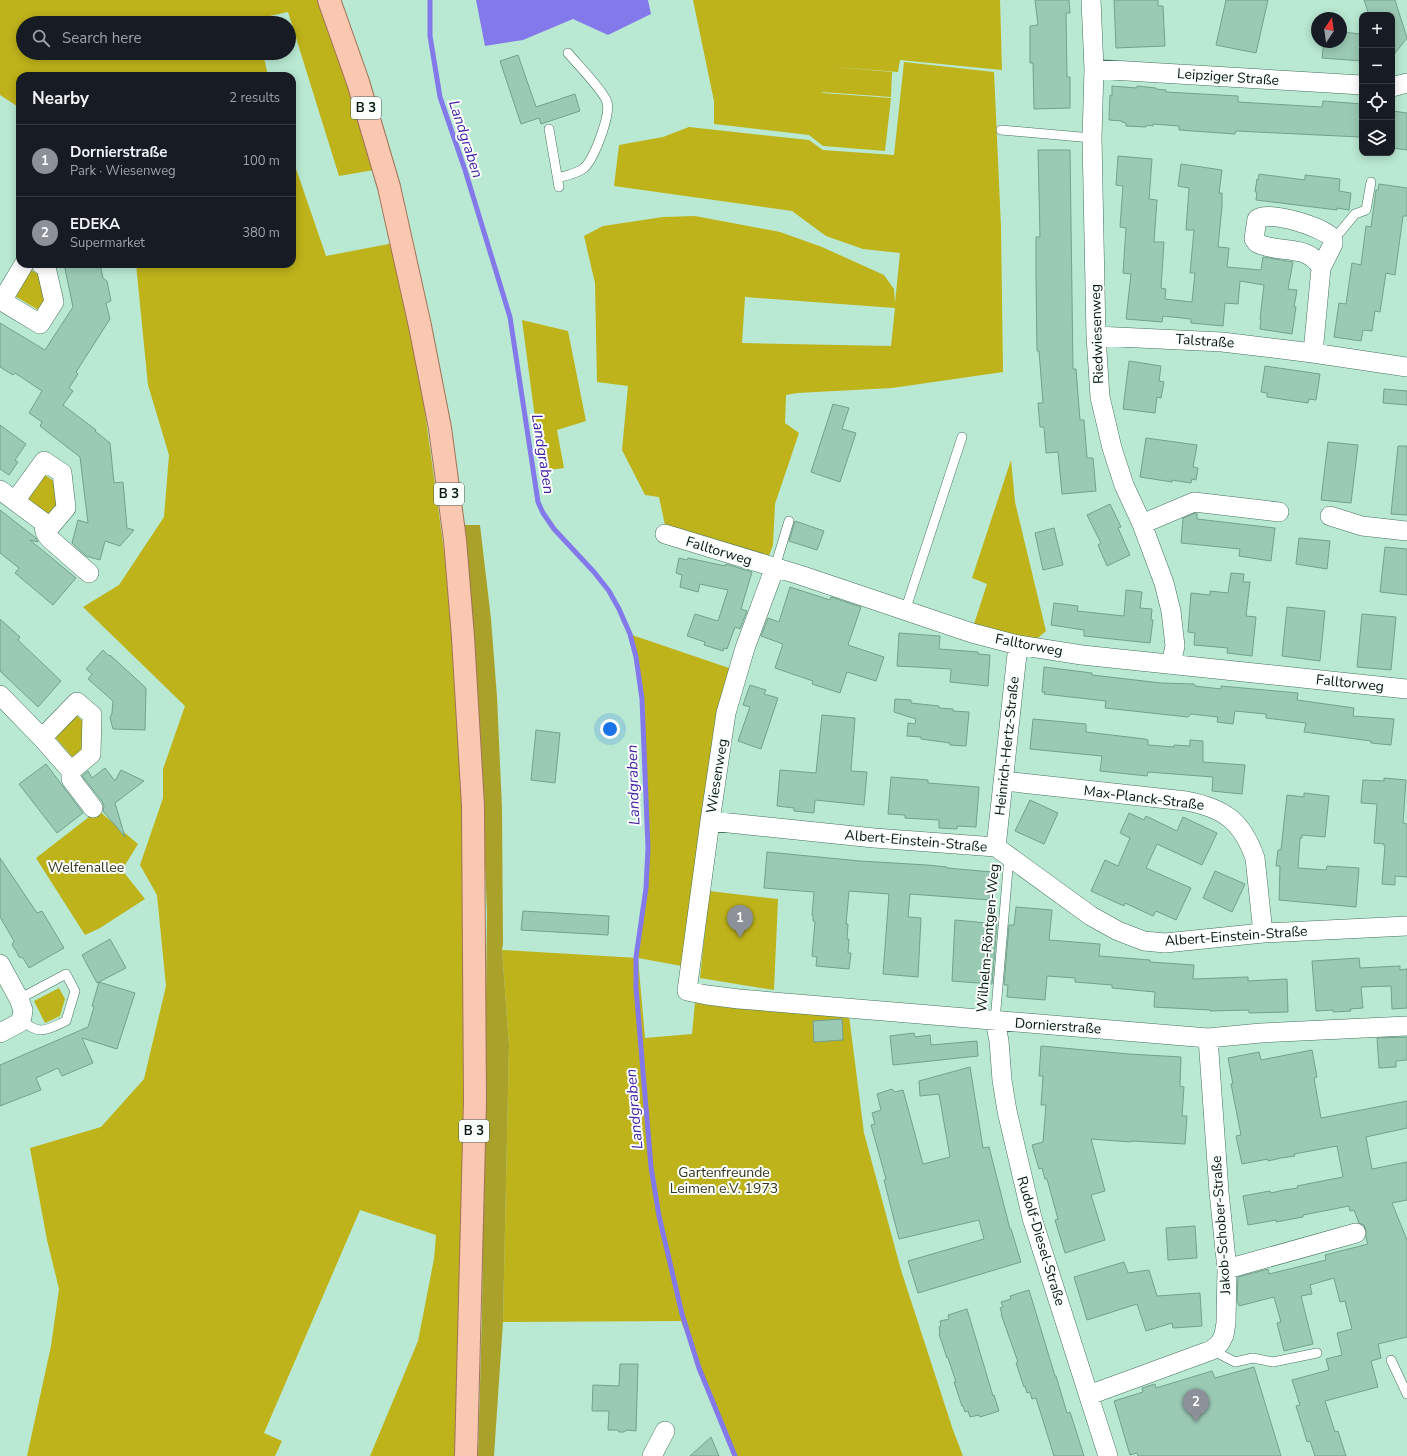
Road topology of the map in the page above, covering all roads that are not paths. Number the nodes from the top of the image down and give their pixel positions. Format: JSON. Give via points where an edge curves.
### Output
{"nodes":[{"id":1,"x":329,"y":0,"type":"edge"},
{"id":2,"x":1090,"y":0,"type":"edge"},
{"id":3,"x":568,"y":53,"type":"dead end"},
{"id":4,"x":1094,"y":68,"type":"junction"},
{"id":5,"x":1407,"y":83,"type":"edge"},
{"id":6,"x":1359,"y":85,"type":"edge"},
{"id":7,"x":1395,"y":86,"type":"edge"},
{"id":8,"x":549,"y":129,"type":"dead end"},
{"id":9,"x":1001,"y":130,"type":"dead end"},
{"id":10,"x":1092,"y":138,"type":"junction"},
{"id":11,"x":1371,"y":182,"type":"dead end"},
{"id":12,"x":1333,"y":238,"type":"junction"},
{"id":13,"x":21,"y":268,"type":"edge"},
{"id":14,"x":46,"y":268,"type":"edge"},
{"id":15,"x":1321,"y":268,"type":"junction"},
{"id":16,"x":1,"y":300,"type":"edge"},
{"id":17,"x":1096,"y":336,"type":"junction"},
{"id":18,"x":1313,"y":353,"type":"junction"},
{"id":19,"x":1407,"y":367,"type":"edge"},
{"id":20,"x":962,"y":436,"type":"dead end"},
{"id":21,"x":7,"y":495,"type":"edge"},
{"id":22,"x":1279,"y":512,"type":"dead end"},
{"id":23,"x":1330,"y":516,"type":"dead end"},
{"id":24,"x":789,"y":521,"type":"dead end"},
{"id":25,"x":44,"y":523,"type":"junction"},
{"id":26,"x":1142,"y":524,"type":"junction"},
{"id":27,"x":1407,"y":531,"type":"edge"},
{"id":28,"x":664,"y":534,"type":"dead end"},
{"id":29,"x":775,"y":567,"type":"junction"},
{"id":30,"x":89,"y":573,"type":"dead end"},
{"id":31,"x":905,"y":611,"type":"junction"},
{"id":32,"x":1018,"y":645,"type":"junction"},
{"id":33,"x":1172,"y":664,"type":"junction"},
{"id":34,"x":1407,"y":689,"type":"edge"},
{"id":35,"x":0,"y":696,"type":"edge"},
{"id":36,"x":42,"y":738,"type":"junction"},
{"id":37,"x":71,"y":771,"type":"junction"},
{"id":38,"x":1004,"y":781,"type":"junction"},
{"id":39,"x":93,"y":808,"type":"dead end"},
{"id":40,"x":710,"y":822,"type":"junction"},
{"id":41,"x":1003,"y":852,"type":"junction"},
{"id":42,"x":1407,"y":926,"type":"edge"},
{"id":43,"x":1262,"y":933,"type":"junction"},
{"id":44,"x":0,"y":964,"type":"edge"},
{"id":45,"x":687,"y":991,"type":"joint"},
{"id":46,"x":19,"y":999,"type":"junction"},
{"id":47,"x":21,"y":1020,"type":"junction"},
{"id":48,"x":995,"y":1021,"type":"junction"},
{"id":49,"x":1407,"y":1026,"type":"edge"},
{"id":50,"x":0,"y":1033,"type":"edge"},
{"id":51,"x":1208,"y":1038,"type":"junction"},
{"id":52,"x":1356,"y":1233,"type":"dead end"},
{"id":53,"x":1227,"y":1269,"type":"junction"},
{"id":54,"x":1212,"y":1350,"type":"junction"},
{"id":55,"x":1316,"y":1353,"type":"dead end"},
{"id":56,"x":1391,"y":1360,"type":"dead end"},
{"id":57,"x":1407,"y":1394,"type":"edge"},
{"id":58,"x":1089,"y":1395,"type":"junction"},
{"id":59,"x":665,"y":1430,"type":"dead end"},
{"id":60,"x":466,"y":1456,"type":"edge"},
{"id":61,"x":652,"y":1456,"type":"edge"},
{"id":62,"x":1108,"y":1456,"type":"edge"}],
"edges":[{"from":1,"to":60,"type":"main road","number":"B 3","via":[[358,82],[391,195],[440,428],[455,540],[473,806],[475,1101]]},
{"from":2,"to":4,"type":"street","name":"Riedwiesenweg"},
{"from":3,"to":8,"type":"lane","via":[[602,94],[607,102],[608,111],[590,161],[582,170],[559,182]]},
{"from":4,"to":6,"type":"street","name":"Leipziger Straße"},
{"from":4,"to":10,"type":"street","name":"Riedwiesenweg"},
{"from":5,"to":7,"type":"street"},
{"from":9,"to":10,"type":"lane"},
{"from":10,"to":17,"type":"street","name":"Riedwiesenweg"},
{"from":11,"to":12,"type":"lane","via":[[1366,210],[1355,214]]},
{"from":12,"to":15,"type":"street","via":[[1333,244]]},
{"from":12,"to":15,"type":"street","via":[[1326,232],[1300,221],[1266,216],[1257,219],[1255,242],[1301,252],[1313,258]]},
{"from":13,"to":16,"type":"street"},
{"from":14,"to":16,"type":"street","via":[[54,302],[40,324]]},
{"from":15,"to":18,"type":"street"},
{"from":17,"to":18,"type":"street","name":"Talstraße","via":[[1222,342]]},
{"from":17,"to":26,"type":"street","name":"Riedwiesenweg","via":[[1100,397],[1112,448],[1124,485]]},
{"from":18,"to":19,"type":"street","name":"Talstraße"},
{"from":20,"to":31,"type":"lane"},
{"from":21,"to":25,"type":"street"},
{"from":21,"to":25,"type":"street","via":[[44,461],[62,473],[66,508],[50,527]]},
{"from":22,"to":26,"type":"street","via":[[1194,502]]},
{"from":23,"to":27,"type":"street","via":[[1362,526]]},
{"from":24,"to":29,"type":"lane"},
{"from":25,"to":30,"type":"street","via":[[44,529],[50,539]]},
{"from":26,"to":33,"type":"street","name":"Riedwiesenweg","via":[[1160,571],[1171,611],[1174,646]]},
{"from":28,"to":29,"type":"street","name":"Falltorweg"},
{"from":29,"to":31,"type":"street","name":"Falltorweg"},
{"from":29,"to":40,"type":"street","name":"Wiesenweg","via":[[745,648],[726,713]]},
{"from":31,"to":32,"type":"street","name":"Falltorweg"},
{"from":32,"to":33,"type":"street","name":"Falltorweg","via":[[1082,655]]},
{"from":32,"to":38,"type":"street","name":"Heinrich-Hertz-Straße"},
{"from":33,"to":34,"type":"street","name":"Falltorweg"},
{"from":35,"to":36,"type":"street"},
{"from":36,"to":37,"type":"street"},
{"from":36,"to":37,"type":"street","via":[[77,702],[92,715],[91,754]]},
{"from":37,"to":39,"type":"street","via":[[71,779]]},
{"from":38,"to":41,"type":"street","name":"Heinrich-Hertz-Straße"},
{"from":38,"to":43,"type":"street","name":"Max-Planck-Straße","via":[[1186,801],[1212,807],[1223,813],[1244,833],[1251,847]]},
{"from":40,"to":41,"type":"street","name":"Albert-Einstein-Straße"},
{"from":40,"to":45,"type":"street","name":"Wiesenweg"},
{"from":41,"to":43,"type":"street","name":"Albert-Einstein-Straße","via":[[1090,916],[1144,941],[1165,943]]},
{"from":41,"to":48,"type":"lane","name":"Wilhelm-Röntgen-Weg"},
{"from":42,"to":43,"type":"street","name":"Albert-Einstein-Straße"},
{"from":44,"to":46,"type":"street"},
{"from":45,"to":48,"type":"street","name":"Dornierstraße","via":[[726,997]]},
{"from":46,"to":47,"type":"street","via":[[23,1010]]},
{"from":46,"to":47,"type":"lane","via":[[66,974],[75,991],[66,1021],[45,1031],[30,1027]]},
{"from":47,"to":50,"type":"street","via":[[16,1026]]},
{"from":48,"to":51,"type":"street","name":"Dornierstraße"},
{"from":48,"to":58,"type":"street","name":"Rudolf-Diesel-Straße","via":[[1000,1041],[1007,1111],[1032,1218]]},
{"from":49,"to":51,"type":"street","name":"Dornierstraße"},
{"from":51,"to":53,"type":"street","name":"Jakob-Schober-Straße"},
{"from":52,"to":53,"type":"street"},
{"from":53,"to":54,"type":"street","name":"Jakob-Schober-Straße","via":[[1224,1335]]},
{"from":54,"to":55,"type":"lane","via":[[1235,1362],[1253,1358],[1273,1362]]},
{"from":54,"to":58,"type":"street"},
{"from":56,"to":57,"type":"lane"},
{"from":58,"to":62,"type":"street","name":"Rudolf-Diesel-Straße"},
{"from":59,"to":61,"type":"street"}]}
